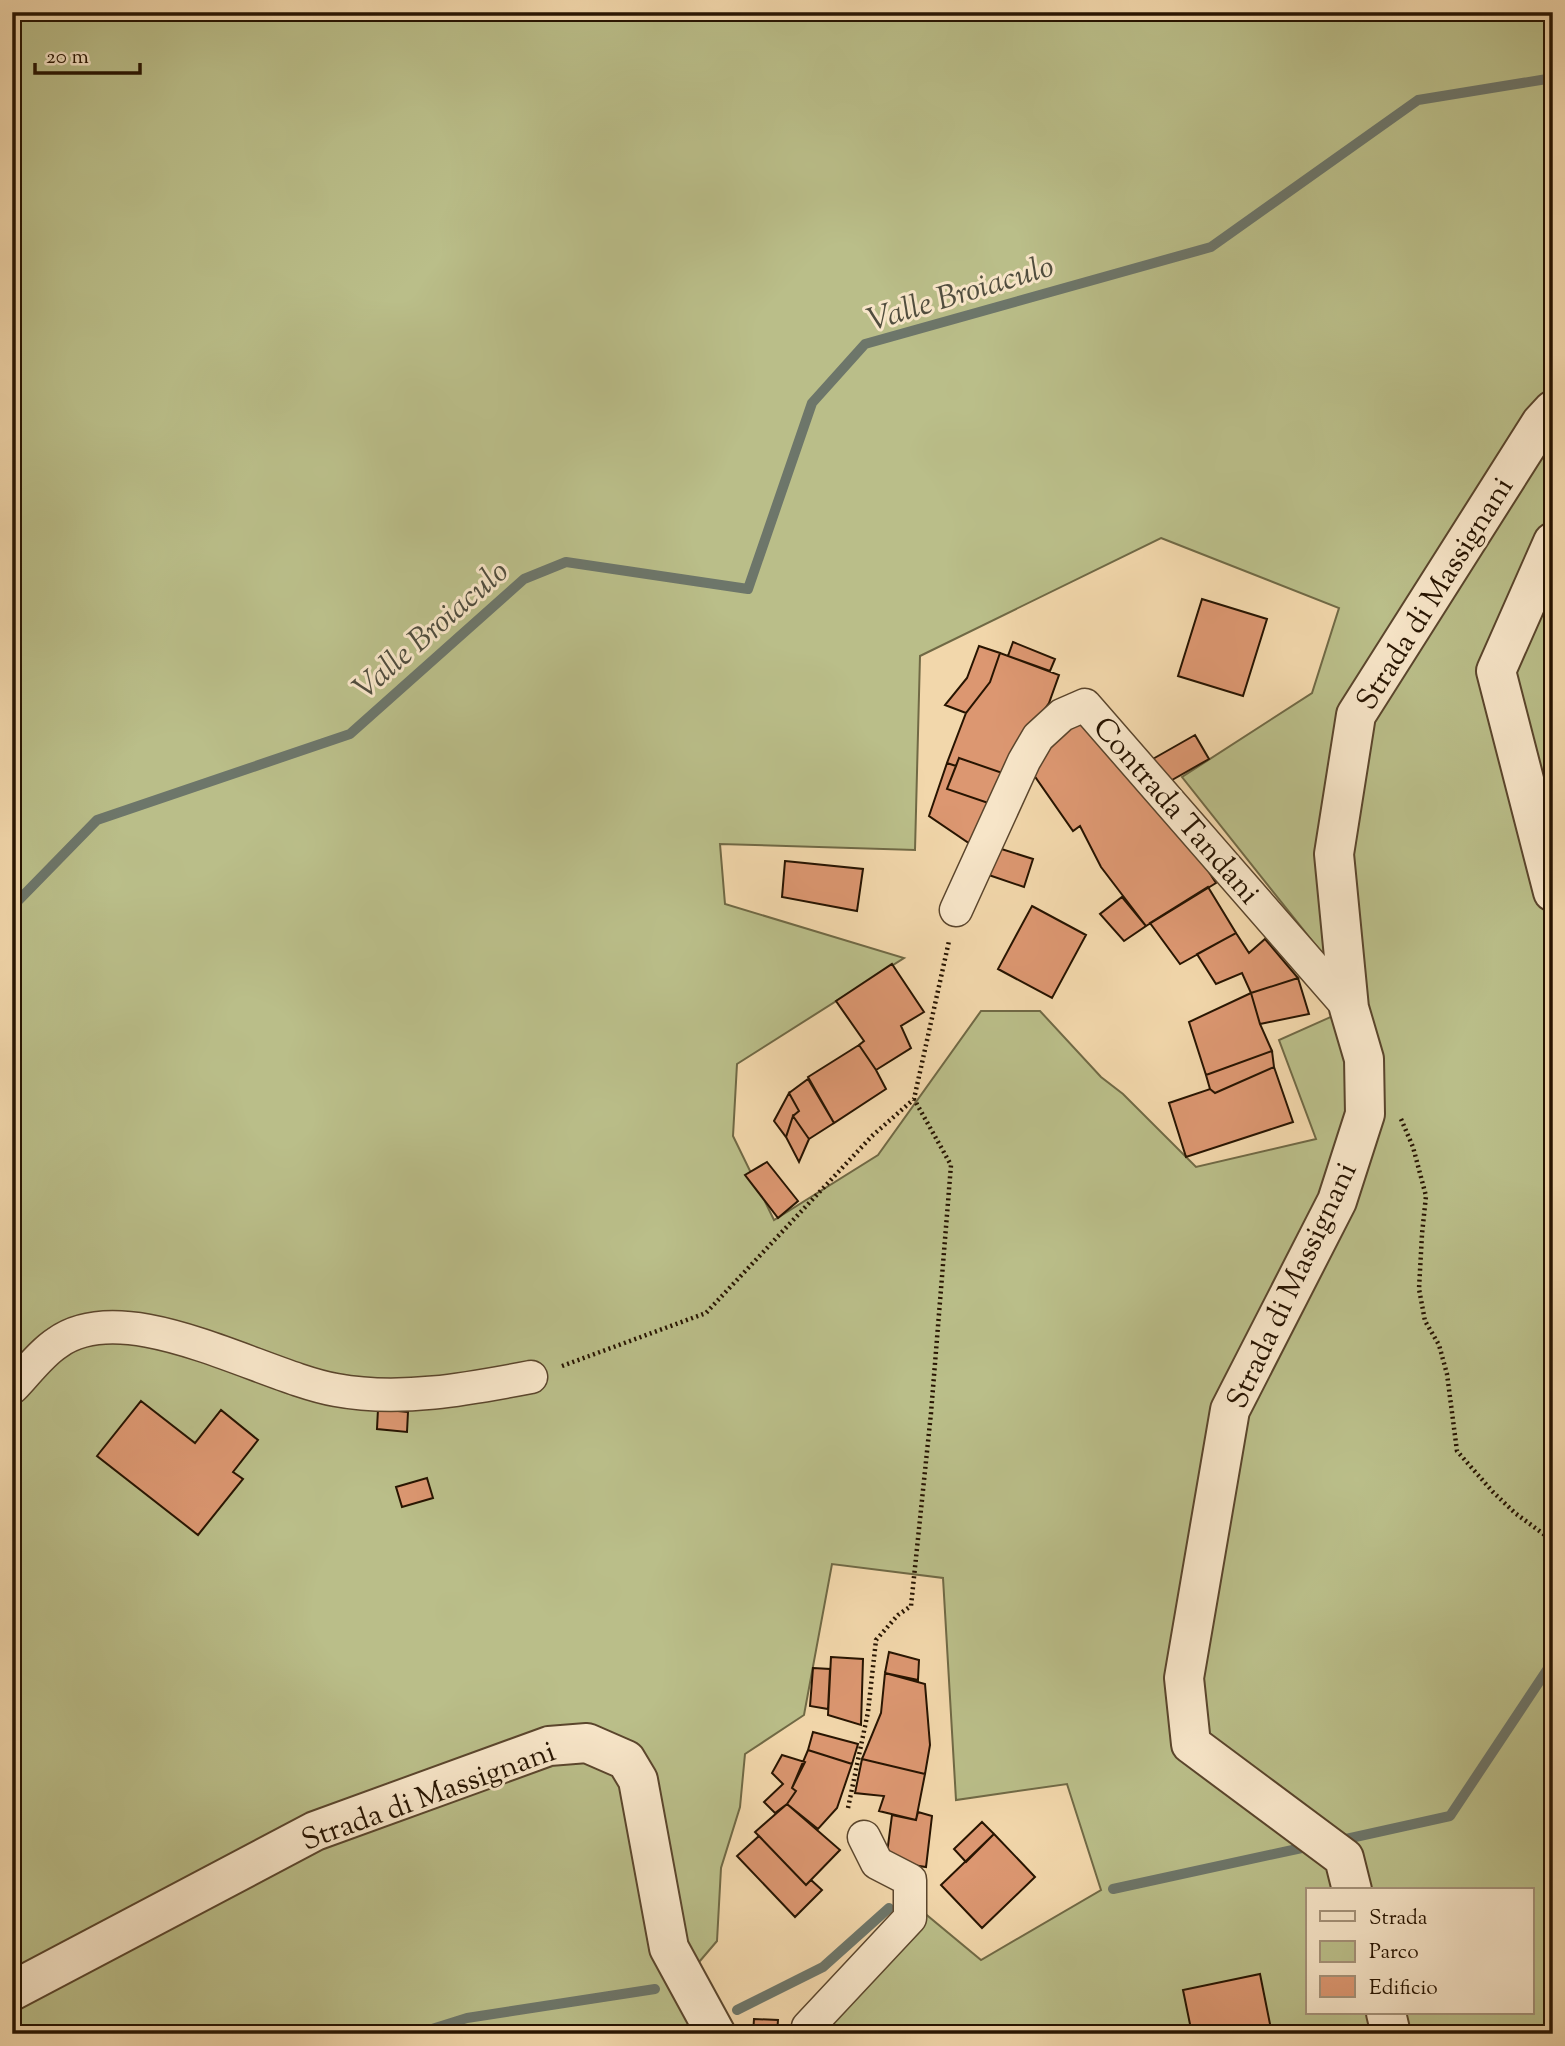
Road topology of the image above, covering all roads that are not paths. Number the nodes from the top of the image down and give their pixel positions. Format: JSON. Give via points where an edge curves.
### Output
{"nodes":[{"id":1,"x":1553,"y":410,"type":"edge"},
{"id":2,"x":1553,"y":542,"type":"edge"},
{"id":3,"x":1553,"y":892,"type":"edge"},
{"id":4,"x":956,"y":910,"type":"road end"},
{"id":5,"x":1349,"y":1008,"type":"junction"},
{"id":6,"x":531,"y":1377,"type":"road end"},
{"id":7,"x":12,"y":1388,"type":"edge"},
{"id":8,"x":864,"y":1837,"type":"road end"},
{"id":9,"x":1352,"y":1888,"type":"edge"},
{"id":10,"x":12,"y":1991,"type":"edge"},
{"id":11,"x":1386,"y":2014,"type":"edge"},
{"id":12,"x":716,"y":2034,"type":"edge"},
{"id":13,"x":808,"y":2034,"type":"edge"},
{"id":14,"x":1391,"y":2034,"type":"edge"}],
"edges":[{"from":1,"to":5,"type":"street","name":"Strada di Massignani","via":[[1356,715],[1334,854]]},
{"from":2,"to":3,"type":"street","via":[[1496,671]]},
{"from":4,"to":5,"type":"street","name":"Contrada Tandani","via":[[1038,737],[1062,715],[1084,705]]},
{"from":5,"to":9,"type":"street","name":"Strada di Massignani","via":[[1364,1059],[1365,1114],[1337,1201],[1230,1410],[1184,1678],[1191,1744],[1344,1858]]},
{"from":6,"to":7,"type":"street","via":[[472,1388],[388,1395],[336,1390],[193,1341],[136,1329],[92,1327],[57,1342]]},
{"from":8,"to":13,"type":"street","via":[[877,1863],[910,1880],[910,1918],[808,2026]]},
{"from":10,"to":12,"type":"street","name":"Strada di Massignani","via":[[315,1831],[549,1746],[587,1743],[626,1760],[638,1780],[669,1948]]},
{"from":11,"to":14,"type":"street"}]}
